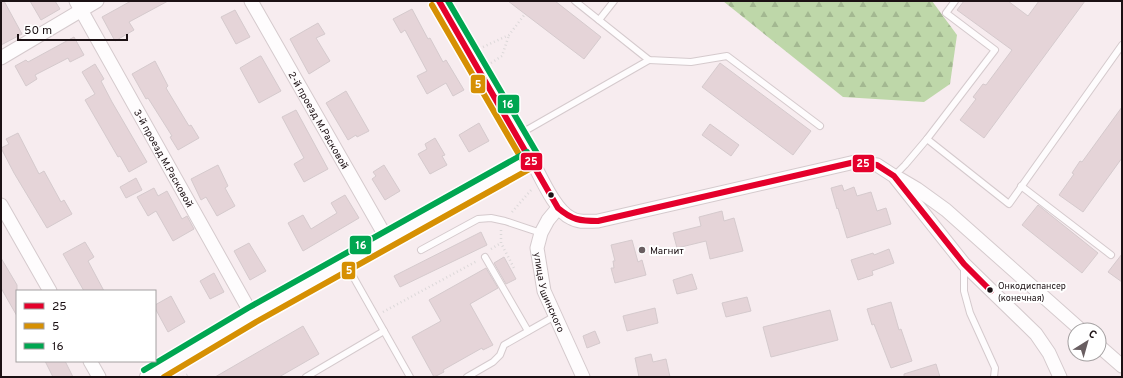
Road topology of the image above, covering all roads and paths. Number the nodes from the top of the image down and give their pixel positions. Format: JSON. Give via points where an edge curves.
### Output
{"nodes":[{"id":1,"x":97,"y":1,"type":"edge"},
{"id":2,"x":251,"y":1,"type":"edge"},
{"id":3,"x":439,"y":1,"type":"edge"},
{"id":4,"x":574,"y":1,"type":"edge"},
{"id":5,"x":614,"y":1,"type":"edge"},
{"id":6,"x":955,"y":1,"type":"edge"},
{"id":7,"x":79,"y":5,"type":"edge"},
{"id":8,"x":525,"y":14,"type":"dead end"},
{"id":9,"x":599,"y":20,"type":"junction"},
{"id":10,"x":510,"y":34,"type":"junction"},
{"id":11,"x":1122,"y":45,"type":"edge"},
{"id":12,"x":484,"y":46,"type":"dead end"},
{"id":13,"x":1,"y":58,"type":"edge"},
{"id":14,"x":649,"y":60,"type":"junction"},
{"id":15,"x":493,"y":62,"type":"dead end"},
{"id":16,"x":820,"y":126,"type":"dead end"},
{"id":17,"x":517,"y":135,"type":"junction"},
{"id":18,"x":927,"y":139,"type":"junction"},
{"id":19,"x":531,"y":159,"type":"junction"},
{"id":20,"x":894,"y":176,"type":"junction"},
{"id":21,"x":1022,"y":186,"type":"junction"},
{"id":22,"x":1,"y":206,"type":"edge"},
{"id":23,"x":558,"y":208,"type":"junction"},
{"id":24,"x":541,"y":232,"type":"junction"},
{"id":25,"x":386,"y":239,"type":"junction"},
{"id":26,"x":421,"y":250,"type":"dead end"},
{"id":27,"x":1111,"y":255,"type":"dead end"},
{"id":28,"x":485,"y":257,"type":"joint"},
{"id":29,"x":345,"y":262,"type":"junction"},
{"id":30,"x":964,"y":264,"type":"junction"},
{"id":31,"x":49,"y":290,"type":"edge"},
{"id":32,"x":252,"y":315,"type":"junction"},
{"id":33,"x":376,"y":316,"type":"junction"},
{"id":34,"x":555,"y":316,"type":"junction"},
{"id":35,"x":1072,"y":322,"type":"edge"},
{"id":36,"x":384,"y":331,"type":"junction"},
{"id":37,"x":528,"y":331,"type":"junction"},
{"id":38,"x":1107,"y":353,"type":"edge"},
{"id":39,"x":91,"y":362,"type":"edge"},
{"id":40,"x":1122,"y":366,"type":"edge"},
{"id":41,"x":190,"y":373,"type":"dead end"},
{"id":42,"x":99,"y":377,"type":"edge"},
{"id":43,"x":148,"y":377,"type":"edge"},
{"id":44,"x":183,"y":377,"type":"edge"},
{"id":45,"x":306,"y":377,"type":"edge"},
{"id":46,"x":410,"y":377,"type":"edge"},
{"id":47,"x":468,"y":377,"type":"edge"},
{"id":48,"x":583,"y":377,"type":"edge"},
{"id":49,"x":994,"y":377,"type":"edge"},
{"id":50,"x":1060,"y":377,"type":"edge"}],
"edges":[{"from":1,"to":7,"type":"street"},
{"from":2,"to":25,"type":"street","name":"2-й проезд М.Расковой"},
{"from":3,"to":17,"type":"street"},
{"from":4,"to":9,"type":"lane"},
{"from":5,"to":9,"type":"lane"},
{"from":6,"to":18,"type":"lane","via":[[946,12],[995,50]]},
{"from":7,"to":13,"type":"street"},
{"from":7,"to":32,"type":"street","name":"3-й проезд М.Расковой"},
{"from":8,"to":10,"type":"path"},
{"from":9,"to":14,"type":"lane"},
{"from":10,"to":12,"type":"path"},
{"from":10,"to":15,"type":"path","via":[[502,56]]},
{"from":11,"to":21,"type":"lane"},
{"from":14,"to":16,"type":"lane","via":[[692,62],[727,56]]},
{"from":14,"to":17,"type":"lane"},
{"from":17,"to":19,"type":"street"},
{"from":18,"to":20,"type":"lane"},
{"from":18,"to":21,"type":"lane","via":[[1009,204]]},
{"from":19,"to":23,"type":"street"},
{"from":19,"to":25,"type":"street"},
{"from":20,"to":23,"type":"street","via":[[877,165],[855,162],[598,222],[578,221]]},
{"from":20,"to":30,"type":"street"},
{"from":20,"to":35,"type":"street","via":[[918,189],[946,210]]},
{"from":21,"to":27,"type":"lane"},
{"from":22,"to":31,"type":"street"},
{"from":23,"to":24,"type":"street","name":"улица Ушинского"},
{"from":24,"to":26,"type":"lane","via":[[491,218],[478,219]]},
{"from":24,"to":34,"type":"street","name":"улица Ушинского","via":[[537,248],[544,291]]},
{"from":25,"to":29,"type":"street"},
{"from":28,"to":33,"type":"path"},
{"from":28,"to":37,"type":"lane"},
{"from":29,"to":32,"type":"street"},
{"from":29,"to":33,"type":"lane"},
{"from":30,"to":49,"type":"lane","via":[[964,291],[970,313],[995,368]]},
{"from":30,"to":50,"type":"street","via":[[1036,334],[1049,353]]},
{"from":32,"to":43,"type":"street"},
{"from":33,"to":36,"type":"lane"},
{"from":34,"to":37,"type":"lane"},
{"from":34,"to":48,"type":"street","name":"улица Ушинского"},
{"from":36,"to":45,"type":"lane"},
{"from":36,"to":46,"type":"lane"},
{"from":37,"to":47,"type":"lane","via":[[504,345],[494,362]]},
{"from":38,"to":40,"type":"street"},
{"from":39,"to":42,"type":"street"},
{"from":41,"to":44,"type":"path"}]}
